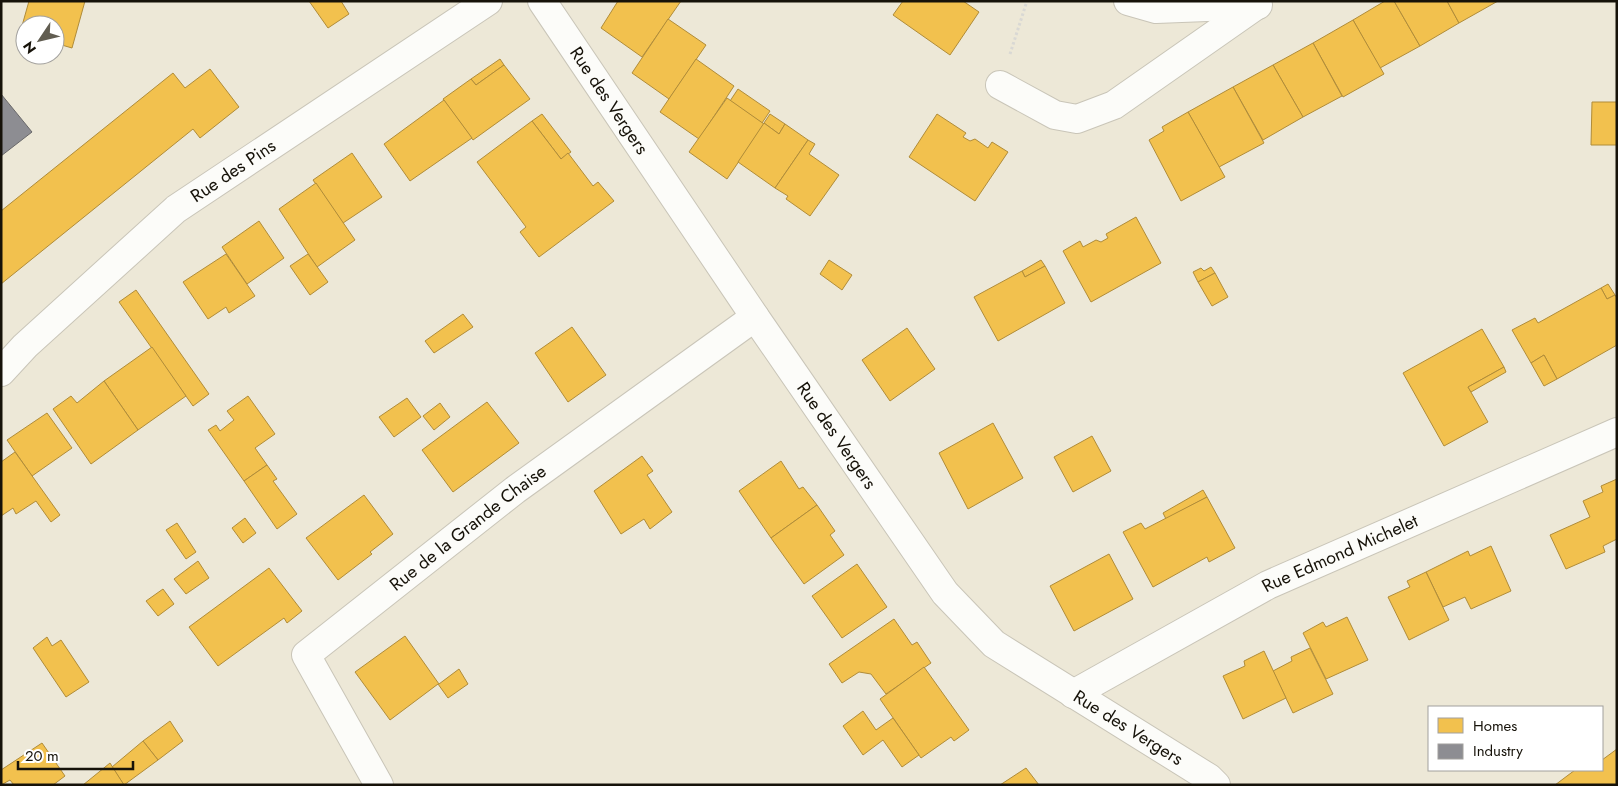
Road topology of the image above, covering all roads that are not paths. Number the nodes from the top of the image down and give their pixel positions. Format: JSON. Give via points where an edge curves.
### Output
{"nodes":[{"id":1,"x":488,"y":1,"type":"edge"},
{"id":2,"x":542,"y":1,"type":"edge"},
{"id":3,"x":1128,"y":1,"type":"edge"},
{"id":4,"x":1262,"y":4,"type":"edge"},
{"id":5,"x":1000,"y":86,"type":"road end"},
{"id":6,"x":755,"y":317,"type":"junction"},
{"id":7,"x":1,"y":372,"type":"edge"},
{"id":8,"x":1617,"y":432,"type":"edge"},
{"id":9,"x":1073,"y":694,"type":"junction"},
{"id":10,"x":380,"y":785,"type":"edge"},
{"id":11,"x":1216,"y":785,"type":"edge"}],
"edges":[{"from":1,"to":7,"type":"street","name":"Rue des Pins","via":[[176,210],[25,346]]},
{"from":2,"to":6,"type":"street","name":"Rue des Vergers"},
{"from":3,"to":4,"type":"street","via":[[1156,9]]},
{"from":4,"to":5,"type":"street","via":[[1114,105],[1077,119],[1055,115]]},
{"from":6,"to":9,"type":"street","name":"Rue des Vergers","via":[[945,593],[994,644]]},
{"from":6,"to":10,"type":"street","name":"Rue de la Grande Chaise","via":[[515,490],[306,655]]},
{"from":8,"to":9,"type":"street","name":"Rue Edmond Michelet","via":[[1268,585]]},
{"from":9,"to":11,"type":"street","name":"Rue des Vergers"}]}
